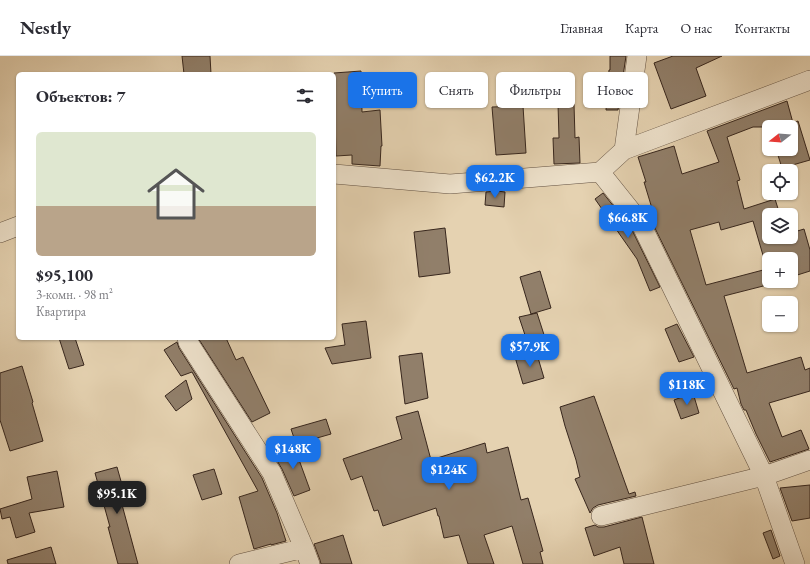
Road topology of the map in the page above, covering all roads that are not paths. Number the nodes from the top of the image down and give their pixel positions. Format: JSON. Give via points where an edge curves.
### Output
{"nodes":[{"id":1,"x":637,"y":56,"type":"edge"},
{"id":2,"x":810,"y":80,"type":"edge"},
{"id":3,"x":624,"y":150,"type":"junction"},
{"id":4,"x":600,"y":172,"type":"junction"},
{"id":5,"x":336,"y":174,"type":"edge"},
{"id":6,"x":16,"y":227,"type":"edge"},
{"id":7,"x":0,"y":233,"type":"edge"},
{"id":8,"x":188,"y":340,"type":"edge"},
{"id":9,"x":810,"y":460,"type":"edge"},
{"id":10,"x":764,"y":476,"type":"junction"},
{"id":11,"x":601,"y":516,"type":"dead end"},
{"id":12,"x":307,"y":556,"type":"edge"},
{"id":13,"x":239,"y":564,"type":"edge"},
{"id":14,"x":795,"y":564,"type":"edge"}],
"edges":[{"from":1,"to":3,"type":"street"},
{"from":2,"to":3,"type":"street"},
{"from":3,"to":4,"type":"street"},
{"from":4,"to":5,"type":"street","via":[[450,184]]},
{"from":4,"to":10,"type":"street","via":[[640,222]]},
{"from":6,"to":7,"type":"street"},
{"from":8,"to":12,"type":"street","via":[[272,473]]},
{"from":9,"to":10,"type":"street"},
{"from":10,"to":11,"type":"street"},
{"from":10,"to":14,"type":"street"},
{"from":12,"to":13,"type":"street"}]}
